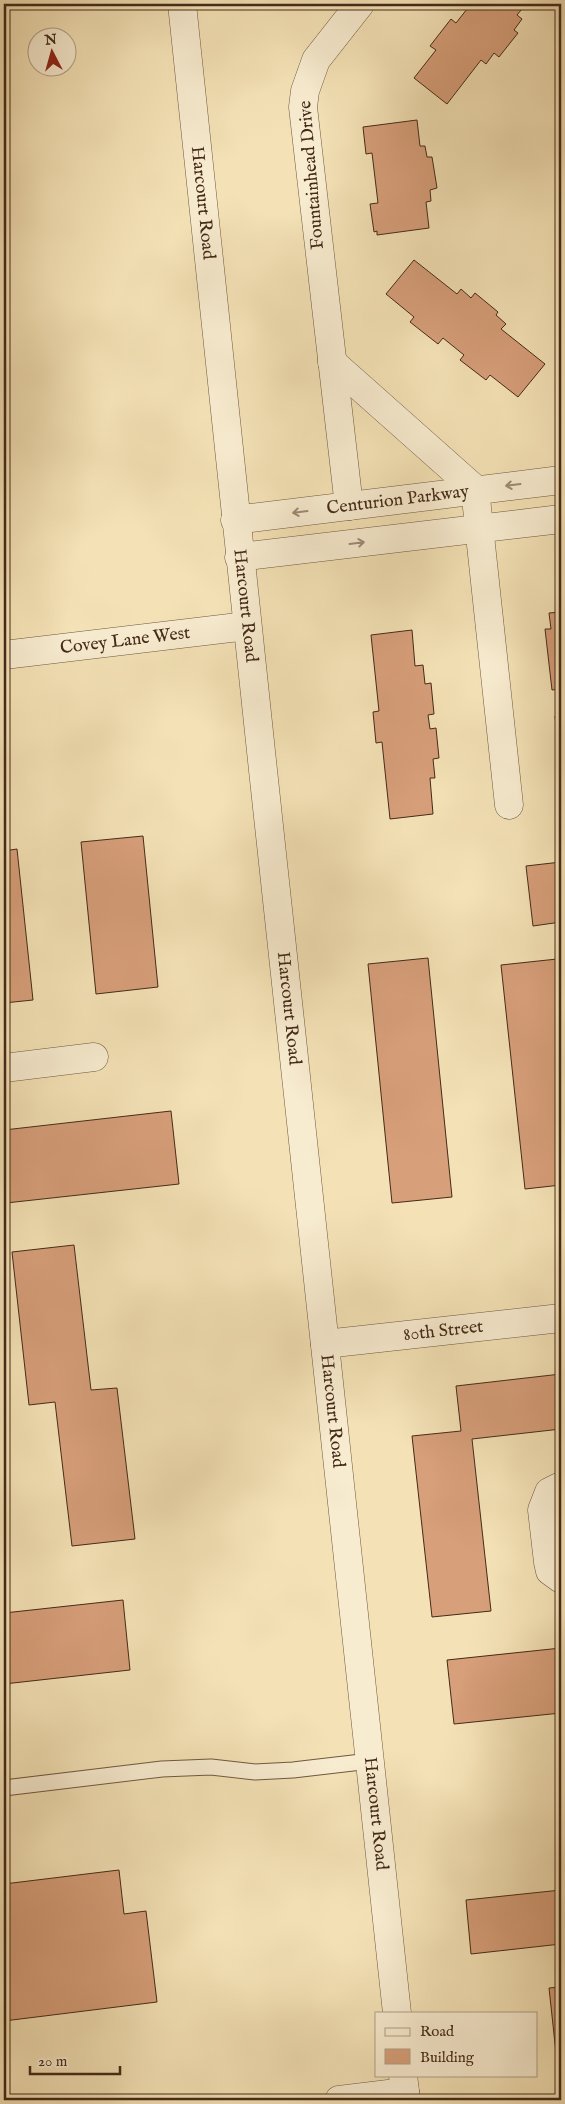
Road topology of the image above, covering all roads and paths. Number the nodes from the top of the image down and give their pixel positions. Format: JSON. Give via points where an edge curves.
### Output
{"nodes":[{"id":1,"x":182,"y":4,"type":"edge"},
{"id":2,"x":360,"y":4,"type":"edge"},
{"id":3,"x":332,"y":362,"type":"junction"},
{"id":4,"x":561,"y":480,"type":"edge"},
{"id":5,"x":475,"y":489,"type":"junction"},
{"id":6,"x":349,"y":506,"type":"junction"},
{"id":7,"x":561,"y":519,"type":"edge"},
{"id":8,"x":235,"y":520,"type":"junction"},
{"id":9,"x":479,"y":529,"type":"junction"},
{"id":10,"x":239,"y":558,"type":"junction"},
{"id":11,"x":247,"y":626,"type":"junction"},
{"id":12,"x":4,"y":655,"type":"edge"},
{"id":13,"x":509,"y":805,"type":"dead end"},
{"id":14,"x":94,"y":1057,"type":"dead end"},
{"id":15,"x":4,"y":1068,"type":"edge"},
{"id":16,"x":561,"y":1318,"type":"edge"},
{"id":17,"x":325,"y":1344,"type":"junction"},
{"id":18,"x":561,"y":1486,"type":"edge"},
{"id":19,"x":561,"y":1580,"type":"edge"},
{"id":20,"x":370,"y":1760,"type":"junction"},
{"id":21,"x":4,"y":1788,"type":"edge"},
{"id":22,"x":396,"y":2012,"type":"edge"},
{"id":23,"x":405,"y":2089,"type":"edge"},
{"id":24,"x":339,"y":2100,"type":"edge"}],
"edges":[{"from":1,"to":8,"type":"street","name":"Harcourt Road"},
{"from":2,"to":3,"type":"street","name":"Fountainhead Drive","via":[[316,60],[305,90],[303,107]]},
{"from":3,"to":5,"type":"street"},
{"from":3,"to":6,"type":"street","name":"Fountainhead Drive"},
{"from":4,"to":5,"type":"street","name":"Centurion Parkway","one_way":true},
{"from":5,"to":6,"type":"street","name":"Centurion Parkway"},
{"from":5,"to":9,"type":"street"},
{"from":6,"to":8,"type":"street","name":"Centurion Parkway","one_way":true},
{"from":7,"to":9,"type":"street"},
{"from":8,"to":10,"type":"street","name":"Harcourt Road"},
{"from":10,"to":9,"type":"street","one_way":true},
{"from":9,"to":13,"type":"street"},
{"from":10,"to":11,"type":"street","name":"Harcourt Road"},
{"from":11,"to":12,"type":"street","name":"Covey Lane West"},
{"from":11,"to":17,"type":"street","name":"Harcourt Road"},
{"from":14,"to":15,"type":"street"},
{"from":16,"to":17,"type":"street","name":"80th Street"},
{"from":17,"to":20,"type":"street","name":"Harcourt Road"},
{"from":18,"to":19,"type":"street","via":[[549,1492],[542,1510],[550,1571]]},
{"from":20,"to":21,"type":"lane","via":[[255,1772],[211,1767],[162,1769]]},
{"from":20,"to":22,"type":"street","name":"Harcourt Road"},
{"from":23,"to":24,"type":"street"}]}
